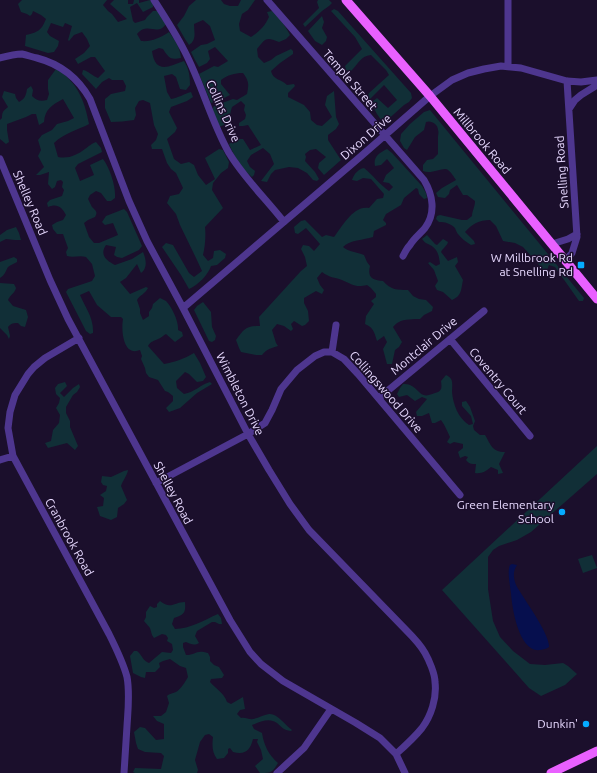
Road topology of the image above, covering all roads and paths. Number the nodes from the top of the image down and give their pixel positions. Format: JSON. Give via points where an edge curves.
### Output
{"nodes":[{"id":1,"x":154,"y":0,"type":"edge"},
{"id":2,"x":267,"y":0,"type":"edge"},
{"id":3,"x":346,"y":0,"type":"edge"},
{"id":4,"x":508,"y":0,"type":"edge"},
{"id":5,"x":0,"y":58,"type":"edge"},
{"id":6,"x":508,"y":66,"type":"junction"},
{"id":7,"x":597,"y":80,"type":"edge"},
{"id":8,"x":567,"y":81,"type":"junction"},
{"id":9,"x":597,"y":85,"type":"edge"},
{"id":10,"x":430,"y":96,"type":"junction"},
{"id":11,"x":569,"y":109,"type":"junction"},
{"id":12,"x":385,"y":136,"type":"junction"},
{"id":13,"x":0,"y":159,"type":"edge"},
{"id":14,"x":284,"y":222,"type":"junction"},
{"id":15,"x":577,"y":234,"type":"junction"},
{"id":16,"x":552,"y":244,"type":"junction"},
{"id":17,"x":403,"y":256,"type":"dead end"},
{"id":18,"x":566,"y":260,"type":"junction"},
{"id":19,"x":597,"y":299,"type":"edge"},
{"id":20,"x":183,"y":308,"type":"junction"},
{"id":21,"x":484,"y":311,"type":"dead end"},
{"id":22,"x":336,"y":325,"type":"dead end"},
{"id":23,"x":78,"y":338,"type":"junction"},
{"id":24,"x":450,"y":339,"type":"junction"},
{"id":25,"x":332,"y":352,"type":"junction"},
{"id":26,"x":379,"y":398,"type":"junction"},
{"id":27,"x":248,"y":434,"type":"junction"},
{"id":28,"x":530,"y":436,"type":"dead end"},
{"id":29,"x":13,"y":456,"type":"junction"},
{"id":30,"x":0,"y":460,"type":"edge"},
{"id":31,"x":156,"y":483,"type":"junction"},
{"id":32,"x":460,"y":495,"type":"dead end"},
{"id":33,"x":331,"y":709,"type":"junction"},
{"id":34,"x":597,"y":751,"type":"edge"},
{"id":35,"x":396,"y":754,"type":"junction"},
{"id":36,"x":124,"y":773,"type":"edge"},
{"id":37,"x":277,"y":773,"type":"edge"},
{"id":38,"x":405,"y":773,"type":"edge"},
{"id":39,"x":551,"y":773,"type":"edge"}],
"edges":[{"from":1,"to":14,"type":"street","name":"Collins Drive","via":[[186,53],[217,130],[230,154]]},
{"from":2,"to":12,"type":"street","name":"Temple Street"},
{"from":3,"to":10,"type":"main road","name":"Millbrook Road"},
{"from":4,"to":6,"type":"street"},
{"from":5,"to":20,"type":"street","name":"Wimbleton Drive","via":[[23,54],[40,59],[64,70],[86,91],[144,235]]},
{"from":6,"to":8,"type":"street","name":"Dixon Drive"},
{"from":6,"to":10,"type":"street","name":"Dixon Drive","via":[[468,73],[452,80]]},
{"from":7,"to":8,"type":"street","name":"Dixon Drive"},
{"from":8,"to":11,"type":"street","name":"Snelling Road"},
{"from":9,"to":11,"type":"street","via":[[575,100]]},
{"from":10,"to":12,"type":"street","name":"Dixon Drive"},
{"from":10,"to":16,"type":"main road","name":"Millbrook Road"},
{"from":11,"to":15,"type":"street","name":"Snelling Road"},
{"from":12,"to":14,"type":"street","name":"Dixon Drive"},
{"from":12,"to":17,"type":"street","name":"Temple Street","via":[[424,180],[432,202],[429,222],[410,243]]},
{"from":13,"to":23,"type":"street","name":"Shelley Road","via":[[55,291]]},
{"from":14,"to":20,"type":"street","name":"Dixon Drive"},
{"from":15,"to":16,"type":"street"},
{"from":15,"to":18,"type":"street","name":"Snelling Road","via":[[572,253]]},
{"from":16,"to":18,"type":"main road","name":"Millbrook Road"},
{"from":18,"to":19,"type":"main road","name":"Millbrook Road"},
{"from":20,"to":27,"type":"street","name":"Wimbleton Drive"},
{"from":21,"to":24,"type":"street","name":"Montclair Drive"},
{"from":22,"to":25,"type":"street"},
{"from":23,"to":29,"type":"street","name":"Cranbrook Road","via":[[34,367],[15,395],[8,428]]},
{"from":23,"to":31,"type":"street","name":"Shelley Road"},
{"from":24,"to":26,"type":"street","name":"Montclair Drive"},
{"from":24,"to":28,"type":"street","name":"Coventry Court"},
{"from":25,"to":26,"type":"street","name":"Collingswood Drive","via":[[344,359]]},
{"from":25,"to":27,"type":"street","name":"Collingswood Drive","via":[[315,356],[297,370],[281,388],[265,423]]},
{"from":26,"to":32,"type":"street","name":"Collingswood Drive"},
{"from":27,"to":31,"type":"street","name":"Collingswood Drive"},
{"from":27,"to":35,"type":"street","name":"Wimbleton Drive","via":[[290,504],[309,530],[426,654],[436,682],[434,702],[423,728]]},
{"from":29,"to":30,"type":"street"},
{"from":29,"to":36,"type":"street","name":"Cranbrook Road","via":[[109,634],[124,667],[129,706]]},
{"from":31,"to":33,"type":"street","name":"Shelley Road","via":[[250,652],[283,681]]},
{"from":33,"to":35,"type":"street","name":"Shelley Road","via":[[380,738]]},
{"from":33,"to":37,"type":"street","via":[[304,748]]},
{"from":34,"to":39,"type":"main road"},
{"from":35,"to":38,"type":"street","name":"Shelley Road"}]}
